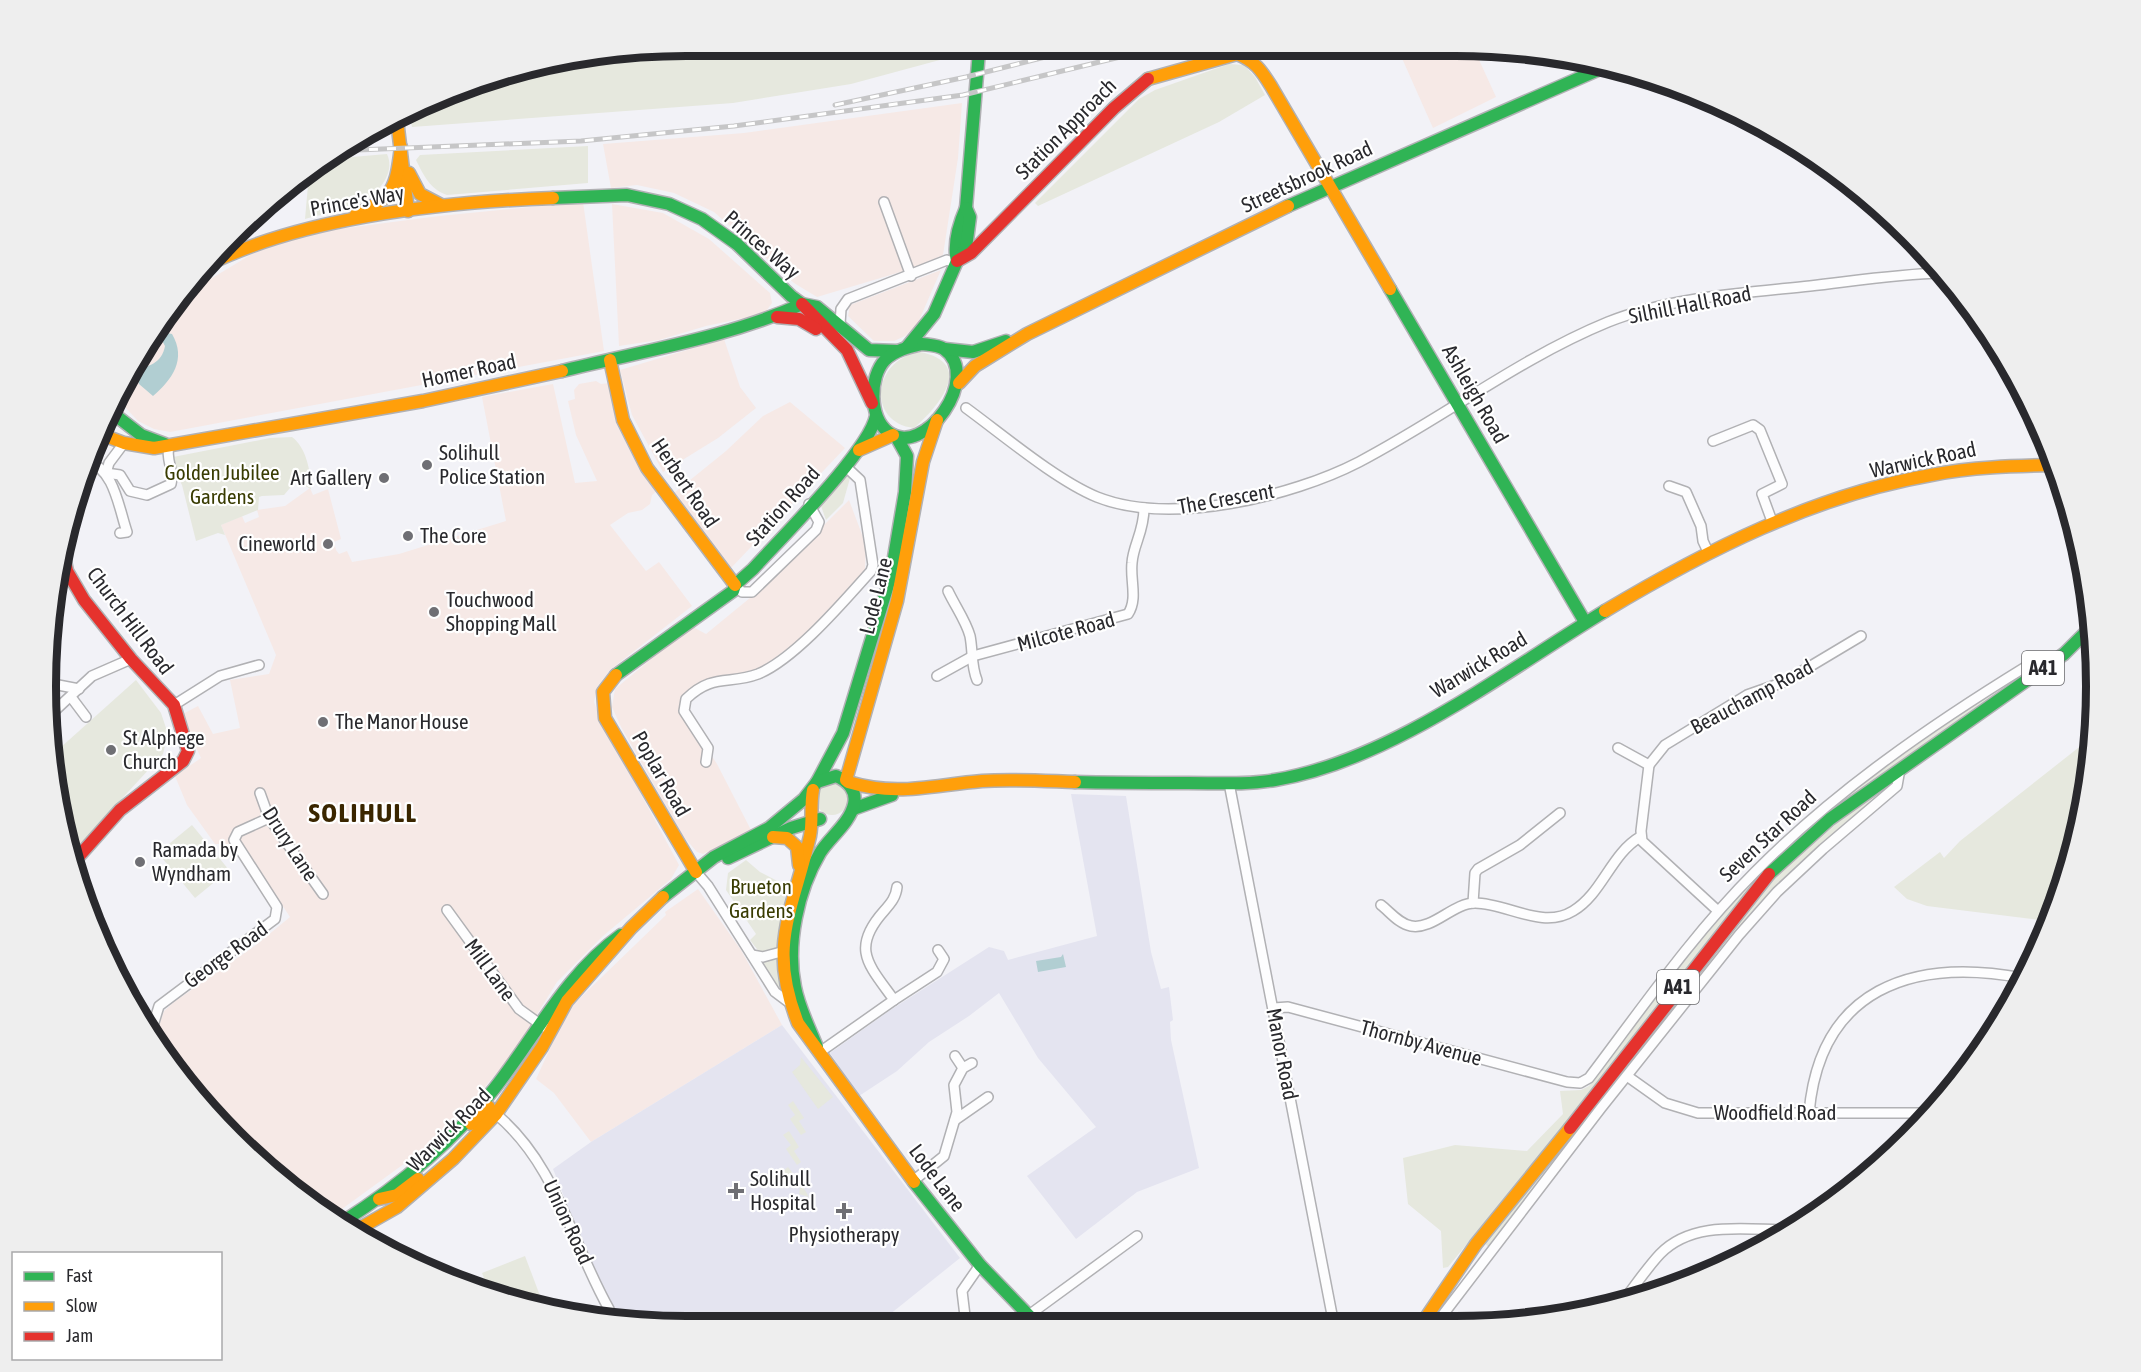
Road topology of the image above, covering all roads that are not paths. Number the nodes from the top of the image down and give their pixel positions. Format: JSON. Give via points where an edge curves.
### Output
{"nodes":[{"id":1,"x":978,"y":56,"type":"edge"},
{"id":2,"x":1231,"y":56,"type":"edge"},
{"id":3,"x":1243,"y":56,"type":"edge"},
{"id":4,"x":1596,"y":72,"type":"edge"},
{"id":5,"x":398,"y":126,"type":"edge"},
{"id":6,"x":400,"y":147,"type":"junction"},
{"id":7,"x":1330,"y":186,"type":"junction"},
{"id":8,"x":627,"y":195,"type":"joint"},
{"id":9,"x":884,"y":202,"type":"dead end"},
{"id":10,"x":445,"y":206,"type":"junction"},
{"id":11,"x":408,"y":211,"type":"junction"},
{"id":12,"x":329,"y":225,"type":"junction"},
{"id":13,"x":224,"y":257,"type":"edge"},
{"id":14,"x":956,"y":262,"type":"junction"},
{"id":15,"x":1932,"y":274,"type":"edge"},
{"id":16,"x":911,"y":276,"type":"junction"},
{"id":17,"x":776,"y":284,"type":"junction"},
{"id":18,"x":802,"y":304,"type":"junction"},
{"id":19,"x":934,"y":314,"type":"junction"},
{"id":20,"x":773,"y":317,"type":"junction"},
{"id":21,"x":840,"y":324,"type":"junction"},
{"id":22,"x":1027,"y":334,"type":"junction"},
{"id":23,"x":941,"y":347,"type":"junction"},
{"id":24,"x":902,"y":349,"type":"junction"},
{"id":25,"x":609,"y":360,"type":"junction"},
{"id":26,"x":854,"y":368,"type":"junction"},
{"id":27,"x":959,"y":383,"type":"junction"},
{"id":28,"x":1458,"y":402,"type":"junction"},
{"id":29,"x":966,"y":408,"type":"dead end"},
{"id":30,"x":875,"y":411,"type":"junction"},
{"id":31,"x":116,"y":417,"type":"edge"},
{"id":32,"x":937,"y":420,"type":"junction"},
{"id":33,"x":895,"y":436,"type":"junction"},
{"id":34,"x":107,"y":437,"type":"edge"},
{"id":35,"x":1713,"y":441,"type":"dead end"},
{"id":36,"x":124,"y":443,"type":"junction"},
{"id":37,"x":169,"y":445,"type":"junction"},
{"id":38,"x":858,"y":451,"type":"junction"},
{"id":39,"x":96,"y":465,"type":"edge"},
{"id":40,"x":2045,"y":465,"type":"edge"},
{"id":41,"x":845,"y":466,"type":"junction"},
{"id":42,"x":106,"y":473,"type":"junction"},
{"id":43,"x":1669,"y":486,"type":"dead end"},
{"id":44,"x":809,"y":504,"type":"junction"},
{"id":45,"x":1143,"y":508,"type":"junction"},
{"id":46,"x":1773,"y":524,"type":"junction"},
{"id":47,"x":120,"y":533,"type":"dead end"},
{"id":48,"x":1709,"y":554,"type":"junction"},
{"id":49,"x":67,"y":568,"type":"edge"},
{"id":50,"x":735,"y":585,"type":"junction"},
{"id":51,"x":948,"y":591,"type":"dead end"},
{"id":52,"x":1585,"y":622,"type":"junction"},
{"id":53,"x":2083,"y":635,"type":"edge"},
{"id":54,"x":1862,"y":636,"type":"dead end"},
{"id":55,"x":974,"y":656,"type":"junction"},
{"id":56,"x":131,"y":659,"type":"junction"},
{"id":57,"x":259,"y":665,"type":"dead end"},
{"id":58,"x":2040,"y":670,"type":"junction"},
{"id":59,"x":936,"y":676,"type":"dead end"},
{"id":60,"x":977,"y":680,"type":"dead end"},
{"id":61,"x":56,"y":685,"type":"edge"},
{"id":62,"x":79,"y":689,"type":"junction"},
{"id":63,"x":603,"y":692,"type":"joint"},
{"id":64,"x":67,"y":700,"type":"junction"},
{"id":65,"x":174,"y":705,"type":"junction"},
{"id":66,"x":57,"y":709,"type":"edge"},
{"id":67,"x":86,"y":717,"type":"dead end"},
{"id":68,"x":1618,"y":748,"type":"dead end"},
{"id":69,"x":706,"y":762,"type":"dead end"},
{"id":70,"x":1649,"y":765,"type":"junction"},
{"id":71,"x":1900,"y":769,"type":"junction"},
{"id":72,"x":847,"y":781,"type":"junction"},
{"id":73,"x":1229,"y":783,"type":"junction"},
{"id":74,"x":816,"y":784,"type":"junction"},
{"id":75,"x":899,"y":793,"type":"junction"},
{"id":76,"x":260,"y":794,"type":"dead end"},
{"id":77,"x":850,"y":812,"type":"junction"},
{"id":78,"x":1560,"y":813,"type":"dead end"},
{"id":79,"x":268,"y":818,"type":"junction"},
{"id":80,"x":817,"y":820,"type":"junction"},
{"id":81,"x":772,"y":837,"type":"junction"},
{"id":82,"x":1640,"y":837,"type":"junction"},
{"id":83,"x":79,"y":856,"type":"edge"},
{"id":84,"x":696,"y":872,"type":"junction"},
{"id":85,"x":798,"y":876,"type":"junction"},
{"id":86,"x":897,"y":886,"type":"dead end"},
{"id":87,"x":323,"y":894,"type":"dead end"},
{"id":88,"x":1473,"y":903,"type":"junction"},
{"id":89,"x":1381,"y":905,"type":"dead end"},
{"id":90,"x":447,"y":910,"type":"dead end"},
{"id":91,"x":1718,"y":911,"type":"junction"},
{"id":92,"x":627,"y":931,"type":"junction"},
{"id":93,"x":938,"y":950,"type":"dead end"},
{"id":94,"x":781,"y":952,"type":"junction"},
{"id":95,"x":752,"y":955,"type":"junction"},
{"id":96,"x":2014,"y":977,"type":"edge"},
{"id":97,"x":894,"y":1000,"type":"junction"},
{"id":98,"x":787,"y":1001,"type":"junction"},
{"id":99,"x":1274,"y":1008,"type":"junction"},
{"id":100,"x":154,"y":1023,"type":"edge"},
{"id":101,"x":539,"y":1023,"type":"junction"},
{"id":102,"x":550,"y":1032,"type":"junction"},
{"id":103,"x":818,"y":1050,"type":"junction"},
{"id":104,"x":955,"y":1056,"type":"dead end"},
{"id":105,"x":972,"y":1063,"type":"dead end"},
{"id":106,"x":963,"y":1068,"type":"junction"},
{"id":107,"x":1627,"y":1076,"type":"junction"},
{"id":108,"x":1567,"y":1082,"type":"joint"},
{"id":109,"x":988,"y":1096,"type":"dead end"},
{"id":110,"x":489,"y":1107,"type":"junction"},
{"id":111,"x":1809,"y":1113,"type":"junction"},
{"id":112,"x":1919,"y":1113,"type":"edge"},
{"id":113,"x":955,"y":1120,"type":"junction"},
{"id":114,"x":442,"y":1147,"type":"junction"},
{"id":115,"x":448,"y":1162,"type":"junction"},
{"id":116,"x":913,"y":1181,"type":"junction"},
{"id":117,"x":374,"y":1200,"type":"junction"},
{"id":118,"x":348,"y":1218,"type":"edge"},
{"id":119,"x":362,"y":1227,"type":"edge"},
{"id":120,"x":1773,"y":1230,"type":"edge"},
{"id":121,"x":1137,"y":1236,"type":"dead end"},
{"id":122,"x":1476,"y":1244,"type":"junction"},
{"id":123,"x":1488,"y":1254,"type":"junction"},
{"id":124,"x":980,"y":1265,"type":"junction"},
{"id":125,"x":1631,"y":1291,"type":"edge"},
{"id":126,"x":609,"y":1309,"type":"dead end"},
{"id":127,"x":965,"y":1316,"type":"edge"},
{"id":128,"x":1030,"y":1316,"type":"edge"},
{"id":129,"x":1037,"y":1316,"type":"edge"},
{"id":130,"x":1332,"y":1316,"type":"edge"},
{"id":131,"x":1426,"y":1316,"type":"edge"},
{"id":132,"x":1442,"y":1316,"type":"edge"}],
"edges":[{"from":1,"to":14,"type":"main road","via":[[969,147],[966,208],[970,217],[966,248]]},
{"from":2,"to":14,"type":"main road","name":"Station Approach","via":[[1145,80],[971,253]]},
{"from":3,"to":7,"type":"main road","name":"Station Approach","via":[[1259,67]]},
{"from":4,"to":7,"type":"main road","name":"Streetsbrook Road"},
{"from":5,"to":6,"type":"main road"},
{"from":6,"to":10,"type":"main road","via":[[418,194]]},
{"from":6,"to":11,"type":"main road"},
{"from":6,"to":12,"type":"main road","via":[[395,188],[386,200]]},
{"from":7,"to":22,"type":"main road","name":"Streetsbrook Road"},
{"from":7,"to":28,"type":"main road","name":"Ashleigh Road"},
{"from":8,"to":10,"type":"main road","name":"Prince's Way"},
{"from":8,"to":17,"type":"main road","name":"Princes Way","via":[[669,204],[702,219],[737,244]]},
{"from":9,"to":16,"type":"street"},
{"from":10,"to":11,"type":"main road","name":"Prince's Way"},
{"from":11,"to":12,"type":"main road","name":"Prince's Way"},
{"from":12,"to":13,"type":"main road","name":"Prince's Way"},
{"from":14,"to":16,"type":"street","via":[[947,260]]},
{"from":14,"to":19,"type":"main road"},
{"from":15,"to":28,"type":"street","name":"Silhill Hall Road","via":[[1746,292],[1643,310],[1580,334]]},
{"from":16,"to":21,"type":"street","via":[[848,299],[841,309]]},
{"from":17,"to":18,"type":"main road","name":"Princes Way"},
{"from":17,"to":20,"type":"main road","via":[[780,298]]},
{"from":18,"to":20,"type":"main road","name":"Homer Road"},
{"from":18,"to":21,"type":"main road","name":"Princes Way","via":[[817,307]]},
{"from":18,"to":26,"type":"main road","name":"Princes Way","via":[[843,345]]},
{"from":19,"to":23,"type":"main road","via":[[933,329]]},
{"from":19,"to":24,"type":"main road"},
{"from":20,"to":25,"type":"main road","name":"Homer Road"},
{"from":20,"to":26,"type":"main road","via":[[791,317],[812,326]]},
{"from":21,"to":24,"type":"main road","name":"Princes Way","via":[[869,350]]},
{"from":22,"to":23,"type":"main road","name":"Streetsbrook Road","via":[[973,352]]},
{"from":22,"to":27,"type":"main road","name":"Streetsbrook Road","via":[[975,366]]},
{"from":23,"to":24,"type":"main road","via":[[922,344]]},
{"from":23,"to":27,"type":"main road","via":[[956,363]]},
{"from":24,"to":30,"type":"main road","via":[[881,364],[874,388]]},
{"from":25,"to":37,"type":"main road","name":"Homer Road","via":[[423,401]]},
{"from":25,"to":50,"type":"main road","name":"Herbert Road","via":[[623,420],[647,468]]},
{"from":26,"to":30,"type":"main road","name":"Princes Way"},
{"from":27,"to":32,"type":"main road"},
{"from":28,"to":45,"type":"street","name":"The Crescent","via":[[1357,462],[1301,484],[1202,508]]},
{"from":28,"to":52,"type":"main road","name":"Ashleigh Road"},
{"from":29,"to":45,"type":"street","name":"The Crescent","via":[[1075,485],[1100,498]]},
{"from":30,"to":33,"type":"main road"},
{"from":30,"to":38,"type":"main road","name":"Station Road","via":[[874,426]]},
{"from":31,"to":37,"type":"main road","name":"Homer Road","via":[[141,435]]},
{"from":32,"to":33,"type":"main road","via":[[916,436]]},
{"from":32,"to":72,"type":"main road","name":"Lode Lane","via":[[923,462],[897,601]]},
{"from":33,"to":38,"type":"main road","name":"Station Road"},
{"from":33,"to":74,"type":"main road","name":"Lode Lane","via":[[907,456],[891,575],[843,732]]},
{"from":34,"to":36,"type":"main road","name":"Homer Road"},
{"from":35,"to":46,"type":"street","via":[[1753,425],[1760,430],[1782,484],[1762,494]]},
{"from":36,"to":37,"type":"main road","name":"Homer Road"},
{"from":36,"to":42,"type":"street"},
{"from":37,"to":42,"type":"street","via":[[166,456],[173,478],[163,490],[138,495],[130,491],[120,475]]},
{"from":38,"to":41,"type":"main road","name":"Station Road"},
{"from":39,"to":42,"type":"street"},
{"from":40,"to":46,"type":"main road","name":"Warwick Road","via":[[1990,466],[1915,478]]},
{"from":41,"to":44,"type":"main road","name":"Station Road"},
{"from":41,"to":69,"type":"street","via":[[860,480],[873,566],[842,603],[776,663],[757,674],[704,685],[686,699],[684,711],[708,748]]},
{"from":42,"to":47,"type":"street","via":[[127,532]]},
{"from":43,"to":48,"type":"street","via":[[1686,492]]},
{"from":44,"to":50,"type":"main road","name":"Station Road"},
{"from":44,"to":50,"type":"street","via":[[819,522],[816,530],[752,592],[742,592]]},
{"from":45,"to":55,"type":"street","name":"Milcote Road","via":[[1141,537],[1132,561],[1133,603],[1128,614]]},
{"from":46,"to":48,"type":"main road","name":"Warwick Road"},
{"from":48,"to":52,"type":"main road","name":"Warwick Road"},
{"from":49,"to":56,"type":"main road","name":"Church Hill Road","via":[[84,600]]},
{"from":50,"to":63,"type":"main road","name":"Station Road","via":[[728,586],[711,605],[613,677]]},
{"from":51,"to":55,"type":"street","via":[[969,633]]},
{"from":52,"to":73,"type":"main road","name":"Warwick Road","via":[[1449,706],[1366,750],[1290,777]]},
{"from":53,"to":58,"type":"main road","name":"Seven Star Road","number":"A41"},
{"from":54,"to":70,"type":"street","name":"Beauchamp Road","via":[[1784,681],[1737,701],[1665,745]]},
{"from":55,"to":59,"type":"street","name":"Milcote Road"},
{"from":55,"to":60,"type":"street","via":[[972,668]]},
{"from":56,"to":62,"type":"street","via":[[92,676]]},
{"from":56,"to":65,"type":"main road","name":"Church Hill Road"},
{"from":57,"to":65,"type":"street","via":[[220,676]]},
{"from":58,"to":71,"type":"main road","name":"Seven Star Road","number":"A41"},
{"from":58,"to":91,"type":"street","name":"Seven Star Road","via":[[2027,666],[1866,776],[1794,834]]},
{"from":61,"to":62,"type":"street"},
{"from":62,"to":64,"type":"street"},
{"from":63,"to":84,"type":"main road","name":"Poplar Road","via":[[605,718]]},
{"from":64,"to":66,"type":"street"},
{"from":64,"to":67,"type":"street"},
{"from":65,"to":83,"type":"main road","via":[[186,738],[188,751],[183,760],[120,810]]},
{"from":68,"to":70,"type":"street"},
{"from":70,"to":82,"type":"street"},
{"from":71,"to":107,"type":"street","name":"Seven Star Road","via":[[1898,786],[1777,892]]},
{"from":71,"to":122,"type":"main road","name":"Seven Star Road","number":"A41","via":[[1822,825],[1756,887],[1608,1082]]},
{"from":72,"to":74,"type":"main road","via":[[829,777]]},
{"from":72,"to":75,"type":"main road","name":"Warwick Road","via":[[874,791]]},
{"from":72,"to":77,"type":"main road","via":[[854,792]]},
{"from":73,"to":75,"type":"main road","name":"Warwick Road","via":[[983,781]]},
{"from":73,"to":99,"type":"street","name":"Manor Road"},
{"from":74,"to":80,"type":"main road","via":[[810,801]]},
{"from":74,"to":84,"type":"main road","name":"Warwick Road","via":[[769,828],[714,857]]},
{"from":75,"to":77,"type":"main road","name":"Warwick Road"},
{"from":76,"to":79,"type":"street","name":"Drury Lane"},
{"from":77,"to":80,"type":"main road","via":[[835,822]]},
{"from":77,"to":103,"type":"main road","name":"Lode Lane","via":[[818,858],[800,909],[792,949],[794,985]]},
{"from":78,"to":88,"type":"street","via":[[1520,845],[1478,869]]},
{"from":79,"to":87,"type":"street","name":"Drury Lane"},
{"from":79,"to":100,"type":"street","name":"George Road","via":[[238,832],[234,840],[277,907],[275,919],[159,1006]]},
{"from":80,"to":81,"type":"main road","name":"Warwick Road"},
{"from":80,"to":85,"type":"main road","name":"Lode Lane"},
{"from":81,"to":84,"type":"main road","name":"Warwick Road"},
{"from":81,"to":85,"type":"main road","via":[[787,838],[797,848]]},
{"from":82,"to":88,"type":"street","via":[[1582,905],[1564,916],[1545,918]]},
{"from":82,"to":91,"type":"street"},
{"from":84,"to":92,"type":"main road","name":"Warwick Road"},
{"from":84,"to":95,"type":"street"},
{"from":85,"to":94,"type":"main road","name":"Lode Lane"},
{"from":86,"to":97,"type":"street","via":[[896,895],[870,927],[864,951]]},
{"from":88,"to":89,"type":"street","via":[[1411,926]]},
{"from":90,"to":101,"type":"street","name":"Mill Lane","via":[[519,1009]]},
{"from":91,"to":108,"type":"street","name":"Seven Star Road","via":[[1589,1078],[1580,1083]]},
{"from":92,"to":101,"type":"main road","name":"Warwick Road","via":[[586,963]]},
{"from":92,"to":102,"type":"main road","name":"Warwick Road","via":[[567,1001]]},
{"from":93,"to":97,"type":"street","via":[[944,959],[940,970]]},
{"from":94,"to":95,"type":"street","via":[[763,957]]},
{"from":94,"to":98,"type":"main road","name":"Lode Lane"},
{"from":95,"to":98,"type":"street","via":[[775,992]]},
{"from":96,"to":111,"type":"street","via":[[1912,977],[1868,996],[1844,1018],[1825,1045],[1814,1075]]},
{"from":97,"to":103,"type":"street"},
{"from":98,"to":103,"type":"main road","name":"Lode Lane"},
{"from":99,"to":108,"type":"street","name":"Thornby Avenue","via":[[1288,1007]]},
{"from":99,"to":130,"type":"street","name":"Manor Road"},
{"from":101,"to":102,"type":"street"},
{"from":101,"to":110,"type":"main road","name":"Warwick Road"},
{"from":102,"to":110,"type":"main road","name":"Warwick Road","via":[[518,1084]]},
{"from":103,"to":116,"type":"main road","name":"Lode Lane"},
{"from":104,"to":106,"type":"street"},
{"from":105,"to":106,"type":"street"},
{"from":106,"to":113,"type":"street","via":[[954,1084]]},
{"from":107,"to":111,"type":"street","name":"Woodfield Road","via":[[1658,1098],[1698,1113]]},
{"from":107,"to":123,"type":"street","name":"Seven Star Road"},
{"from":109,"to":113,"type":"street"},
{"from":110,"to":114,"type":"main road","name":"Warwick Road"},
{"from":110,"to":115,"type":"main road","name":"Warwick Road"},
{"from":110,"to":126,"type":"street","name":"Union Road","via":[[507,1123],[547,1174]]},
{"from":111,"to":112,"type":"street","name":"Woodfield Road"},
{"from":113,"to":116,"type":"street","via":[[944,1156]]},
{"from":114,"to":115,"type":"main road"},
{"from":114,"to":117,"type":"main road","name":"Warwick Road"},
{"from":115,"to":117,"type":"main road","via":[[397,1195]]},
{"from":115,"to":119,"type":"main road","name":"Warwick Road","via":[[397,1207]]},
{"from":116,"to":124,"type":"main road","name":"Lode Lane"},
{"from":117,"to":118,"type":"main road","name":"Warwick Road"},
{"from":120,"to":125,"type":"street","via":[[1697,1232],[1679,1239],[1661,1253]]},
{"from":121,"to":129,"type":"street"},
{"from":122,"to":123,"type":"street"},
{"from":122,"to":131,"type":"main road","name":"Seven Star Road","number":"A41"},
{"from":123,"to":132,"type":"street","name":"Seven Star Road"},
{"from":124,"to":127,"type":"street","via":[[962,1291]]},
{"from":124,"to":128,"type":"main road","name":"Lode Lane"}]}
